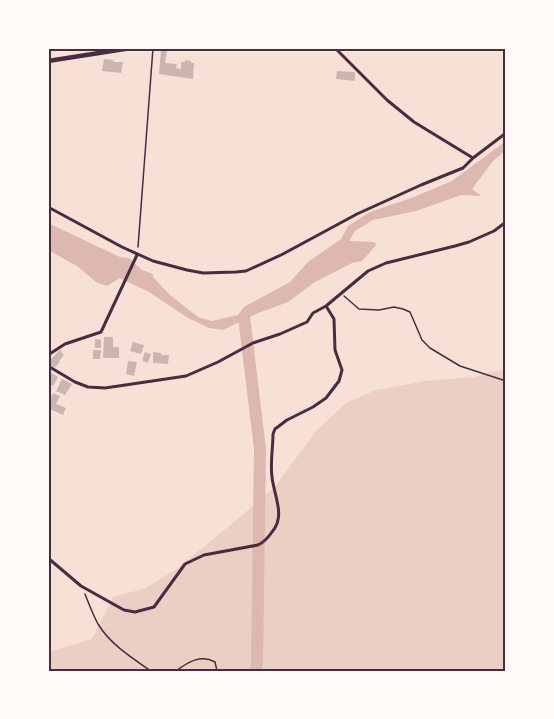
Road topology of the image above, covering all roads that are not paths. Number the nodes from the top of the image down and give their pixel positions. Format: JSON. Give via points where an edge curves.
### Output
{"nodes":[{"id":1,"x":131,"y":48,"type":"edge"},
{"id":2,"x":335,"y":48,"type":"edge"},
{"id":3,"x":48,"y":61,"type":"edge"},
{"id":4,"x":506,"y":133,"type":"edge"},
{"id":5,"x":473,"y":158,"type":"junction"},
{"id":6,"x":48,"y":207,"type":"edge"},
{"id":7,"x":506,"y":222,"type":"edge"},
{"id":8,"x":136,"y":257,"type":"junction"},
{"id":9,"x":326,"y":306,"type":"junction"},
{"id":10,"x":48,"y":355,"type":"edge"},
{"id":11,"x":48,"y":366,"type":"edge"},
{"id":12,"x":48,"y":558,"type":"edge"}],
"edges":[{"from":1,"to":3,"type":"main road"},
{"from":2,"to":5,"type":"street","via":[[414,122]]},
{"from":4,"to":5,"type":"street"},
{"from":5,"to":8,"type":"street","via":[[463,168],[357,214],[246,271],[203,273]]},
{"from":6,"to":8,"type":"street"},
{"from":7,"to":9,"type":"street","via":[[494,231],[455,246],[368,271]]},
{"from":8,"to":10,"type":"street","via":[[101,332]]},
{"from":9,"to":11,"type":"street","via":[[307,322],[186,376],[88,387]]},
{"from":9,"to":12,"type":"street","via":[[334,319],[335,350],[342,370],[326,398],[275,429],[271,476],[279,522],[265,542],[204,555],[185,564],[154,608],[135,612],[81,586]]}]}
